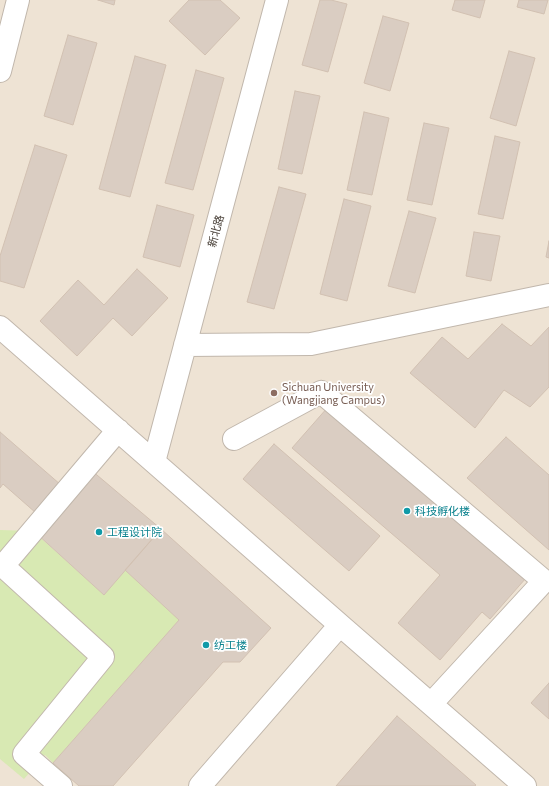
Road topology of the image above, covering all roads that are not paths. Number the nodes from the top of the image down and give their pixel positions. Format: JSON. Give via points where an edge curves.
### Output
{"nodes":[{"id":1,"x":18,"y":0,"type":"edge"},
{"id":2,"x":277,"y":0,"type":"edge"},
{"id":3,"x":0,"y":71,"type":"edge"},
{"id":4,"x":549,"y":295,"type":"edge"},
{"id":5,"x":0,"y":327,"type":"edge"},
{"id":6,"x":185,"y":345,"type":"junction"},
{"id":7,"x":118,"y":430,"type":"junction"},
{"id":8,"x":234,"y":439,"type":"dead end"},
{"id":9,"x":154,"y":462,"type":"junction"},
{"id":10,"x":1,"y":566,"type":"edge"},
{"id":11,"x":340,"y":625,"type":"junction"},
{"id":12,"x":431,"y":704,"type":"junction"},
{"id":13,"x":61,"y":786,"type":"edge"},
{"id":14,"x":200,"y":786,"type":"edge"},
{"id":15,"x":525,"y":786,"type":"edge"}],
"edges":[{"from":1,"to":3,"type":"street"},
{"from":2,"to":6,"type":"street","name":"新北路"},
{"from":4,"to":6,"type":"street","via":[[311,344]]},
{"from":5,"to":7,"type":"street"},
{"from":6,"to":9,"type":"street","name":"新北路"},
{"from":7,"to":9,"type":"street"},
{"from":7,"to":10,"type":"street"},
{"from":8,"to":12,"type":"street","via":[[321,392],[544,581]]},
{"from":9,"to":11,"type":"street"},
{"from":10,"to":13,"type":"street","via":[[103,657],[24,754]]},
{"from":11,"to":12,"type":"street"},
{"from":11,"to":14,"type":"street"},
{"from":12,"to":15,"type":"street"}]}
